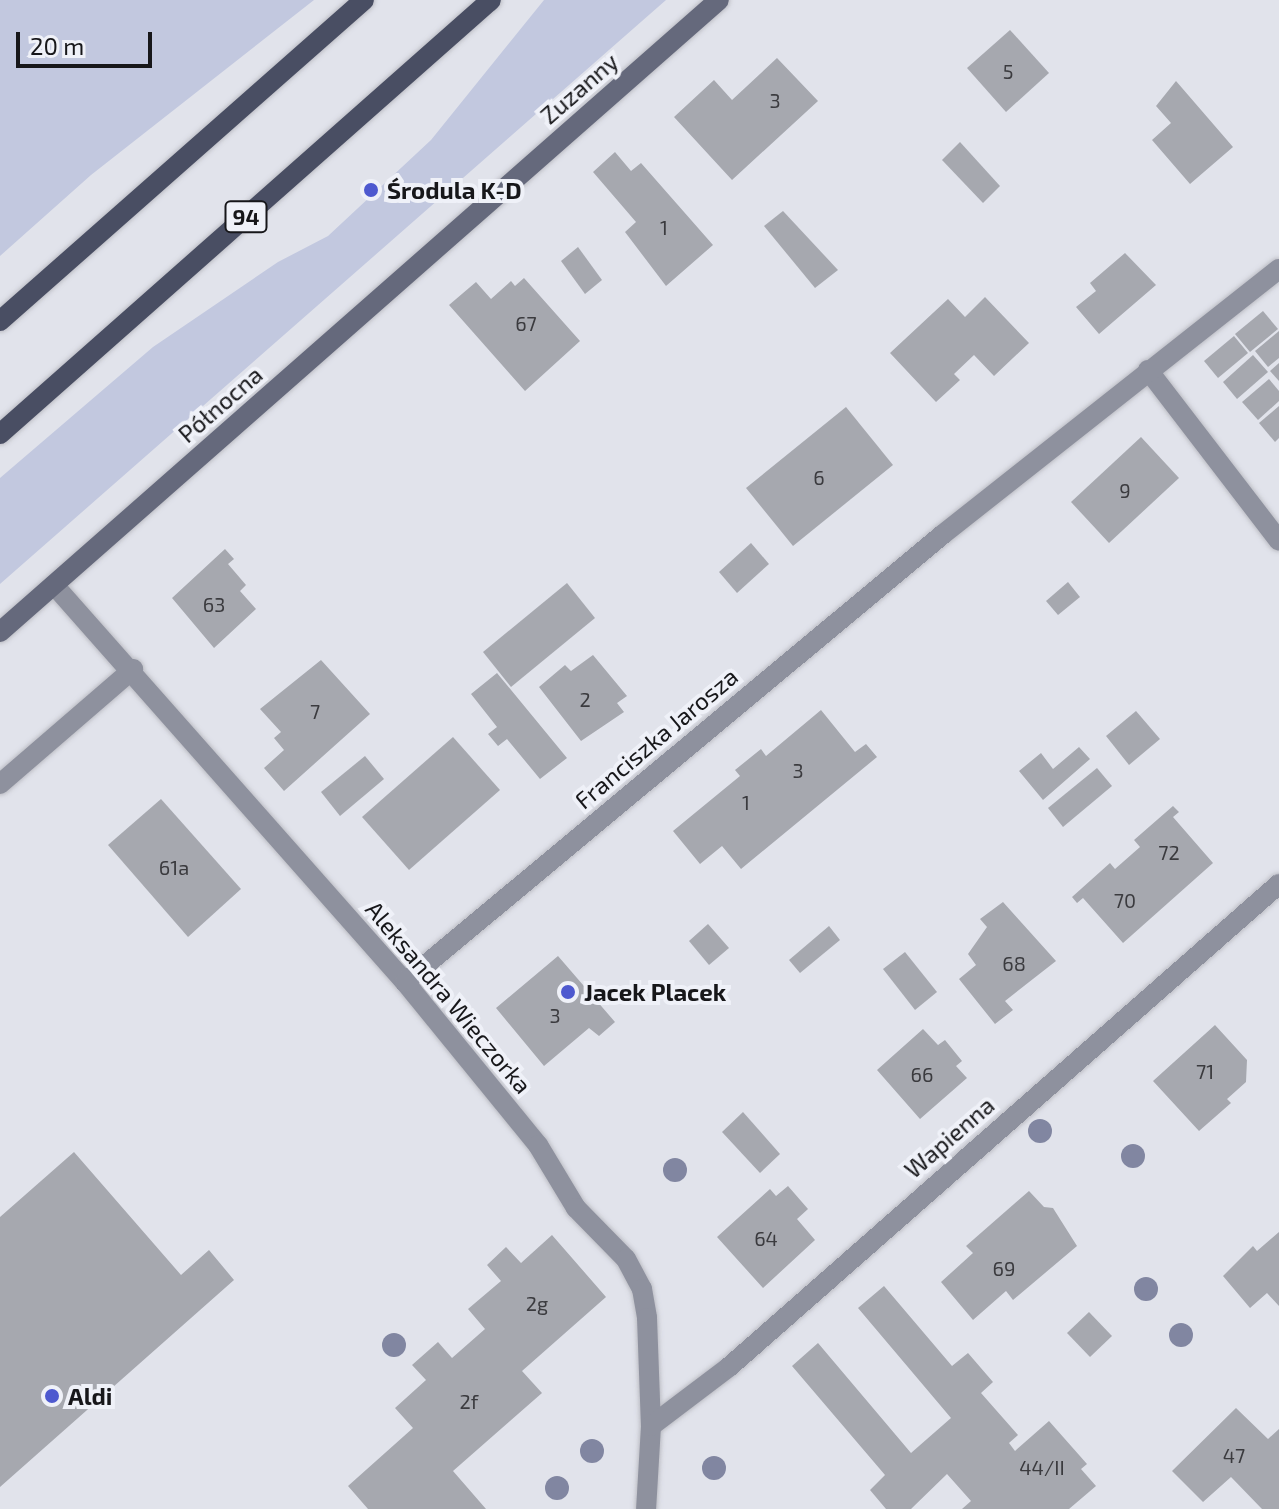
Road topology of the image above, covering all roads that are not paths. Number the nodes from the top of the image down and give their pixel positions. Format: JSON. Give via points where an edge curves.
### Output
{"nodes":[{"id":1,"x":364,"y":0,"type":"edge"},
{"id":2,"x":491,"y":0,"type":"edge"},
{"id":3,"x":719,"y":0,"type":"edge"},
{"id":4,"x":474,"y":215,"type":"joint"},
{"id":5,"x":1279,"y":269,"type":"edge"},
{"id":6,"x":0,"y":321,"type":"edge"},
{"id":7,"x":1148,"y":370,"type":"junction"},
{"id":8,"x":0,"y":434,"type":"edge"},
{"id":9,"x":1279,"y":541,"type":"edge"},
{"id":10,"x":54,"y":585,"type":"junction"},
{"id":11,"x":0,"y":632,"type":"edge"},
{"id":12,"x":133,"y":669,"type":"junction"},
{"id":13,"x":0,"y":784,"type":"edge"},
{"id":14,"x":1279,"y":884,"type":"edge"},
{"id":15,"x":405,"y":982,"type":"junction"},
{"id":16,"x":651,"y":1426,"type":"junction"},
{"id":17,"x":646,"y":1509,"type":"edge"}],
"edges":[{"from":1,"to":6,"type":"main road"},
{"from":2,"to":8,"type":"main road","number":"94"},
{"from":3,"to":4,"type":"street","name":"Zuzanny"},
{"from":4,"to":10,"type":"street","name":"Północna"},
{"from":5,"to":7,"type":"street","name":"Franciszka Jarosza"},
{"from":7,"to":9,"type":"street"},
{"from":7,"to":15,"type":"street","name":"Franciszka Jarosza"},
{"from":10,"to":11,"type":"street","name":"Północna"},
{"from":10,"to":12,"type":"street","name":"Aleksandra Wieczorka"},
{"from":12,"to":13,"type":"street"},
{"from":12,"to":15,"type":"street","name":"Aleksandra Wieczorka"},
{"from":14,"to":16,"type":"street","name":"Wapienna","via":[[729,1367]]},
{"from":15,"to":16,"type":"street","name":"Aleksandra Wieczorka","via":[[538,1145],[576,1208],[626,1259],[642,1289],[647,1318]]},
{"from":16,"to":17,"type":"street","name":"Aleksandra Wieczorka"}]}
